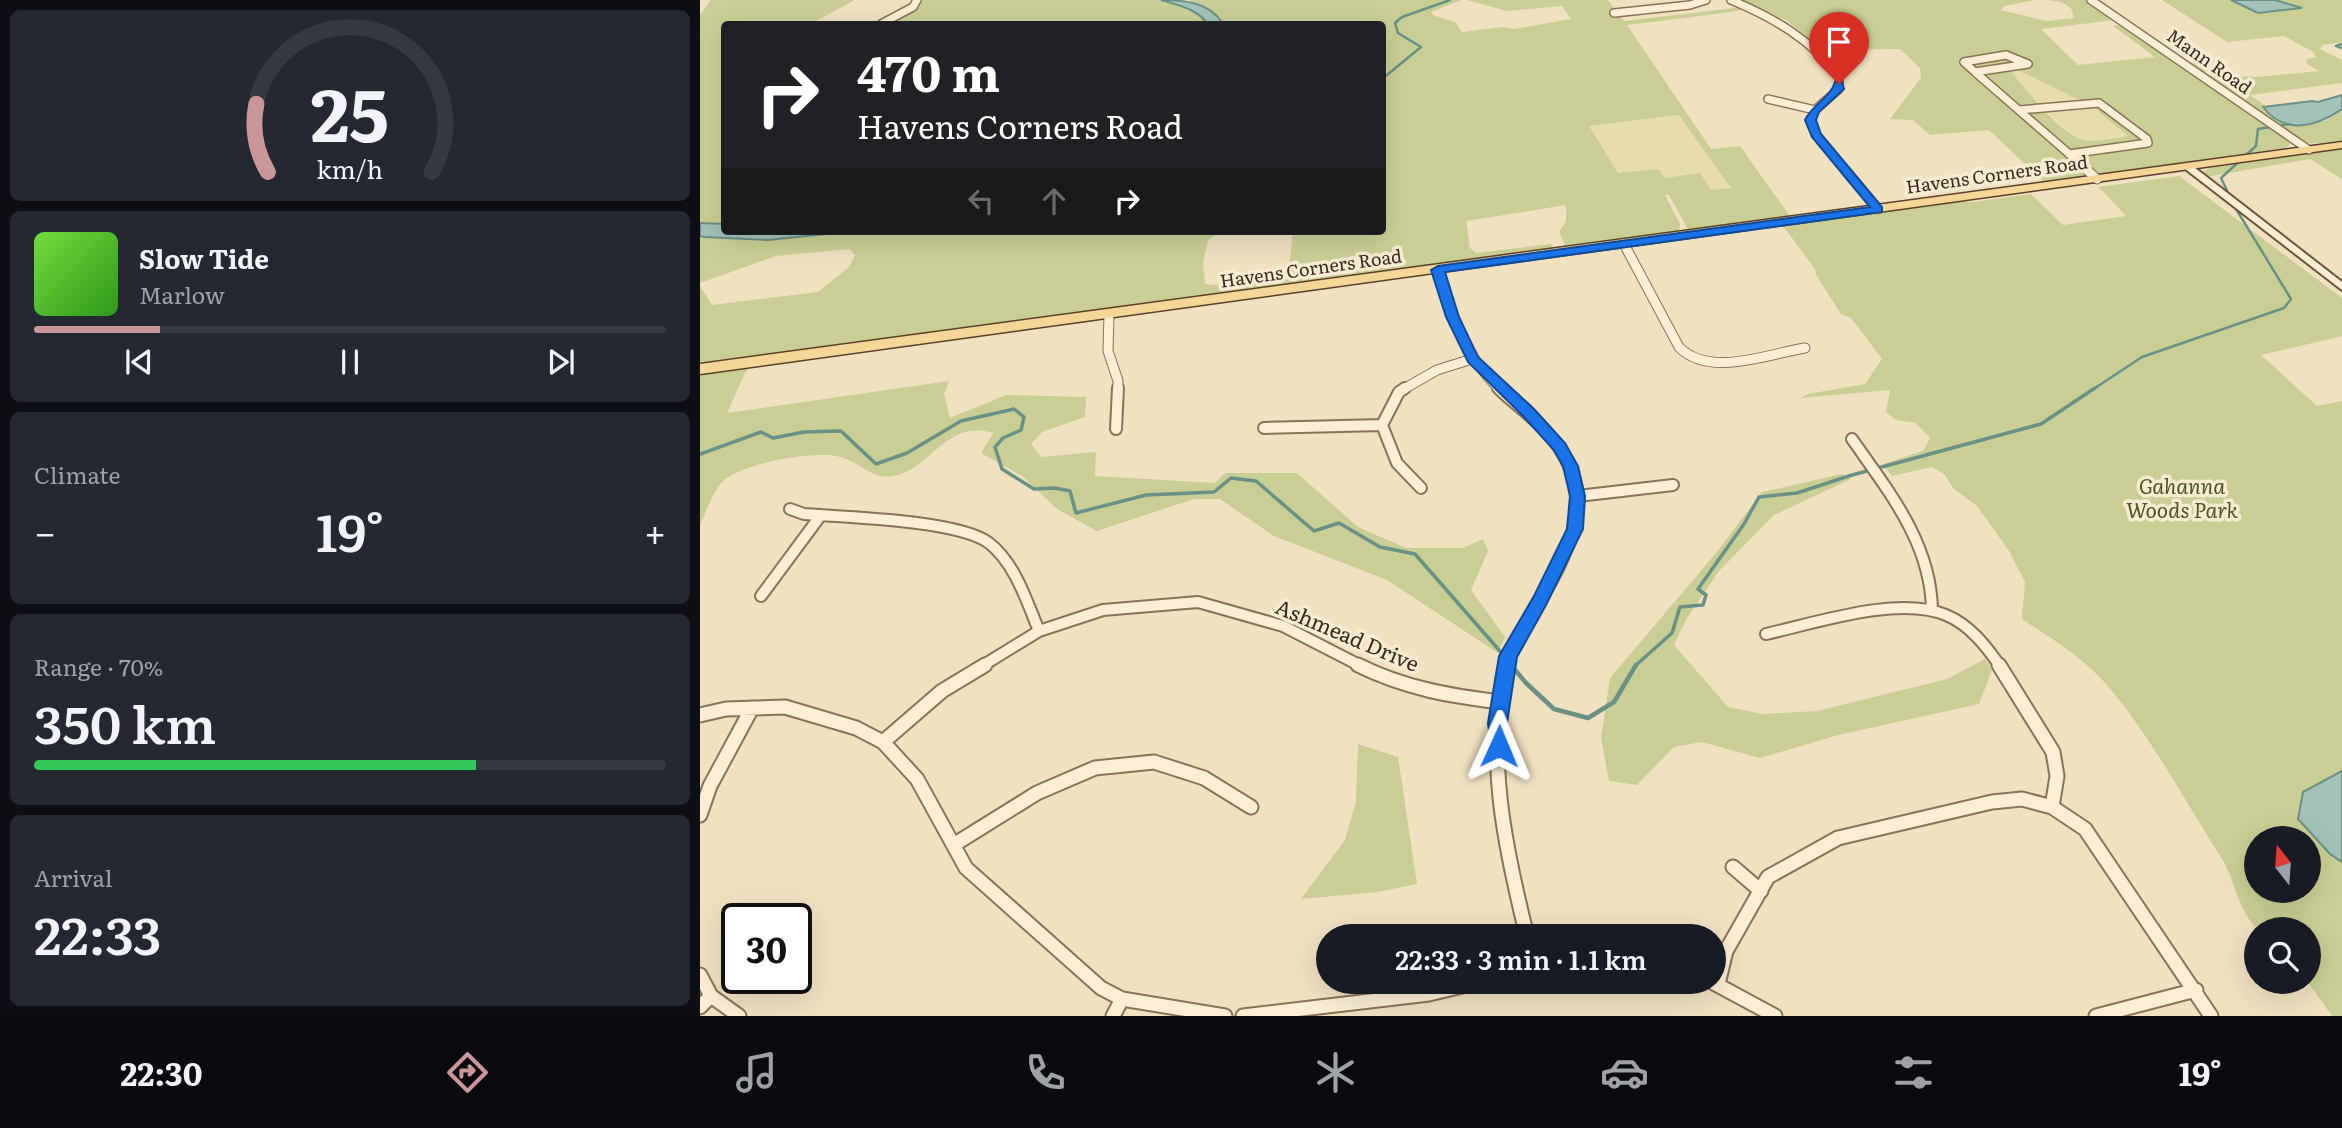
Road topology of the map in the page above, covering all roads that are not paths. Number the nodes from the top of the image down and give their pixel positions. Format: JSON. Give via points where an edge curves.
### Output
{"nodes":[{"id":1,"x":917,"y":0,"type":"edge"},
{"id":2,"x":1706,"y":0,"type":"edge"},
{"id":3,"x":1731,"y":0,"type":"edge"},
{"id":4,"x":2091,"y":0,"type":"edge"},
{"id":5,"x":1614,"y":13,"type":"dead end"},
{"id":6,"x":887,"y":21,"type":"edge"},
{"id":7,"x":1975,"y":72,"type":"junction"},
{"id":8,"x":1768,"y":99,"type":"dead end"},
{"id":9,"x":1815,"y":110,"type":"junction"},
{"id":10,"x":2019,"y":110,"type":"junction"},
{"id":11,"x":2342,"y":145,"type":"edge"},
{"id":12,"x":2309,"y":150,"type":"junction"},
{"id":13,"x":2069,"y":154,"type":"junction"},
{"id":14,"x":2187,"y":166,"type":"junction"},
{"id":15,"x":2097,"y":179,"type":"junction"},
{"id":16,"x":1878,"y":209,"type":"junction"},
{"id":17,"x":1623,"y":244,"type":"junction"},
{"id":18,"x":1438,"y":270,"type":"junction"},
{"id":19,"x":2342,"y":287,"type":"edge"},
{"id":20,"x":1109,"y":314,"type":"junction"},
{"id":21,"x":1805,"y":348,"type":"dead end"},
{"id":22,"x":1472,"y":359,"type":"junction"},
{"id":23,"x":700,"y":369,"type":"edge"},
{"id":24,"x":1382,"y":425,"type":"junction"},
{"id":25,"x":1264,"y":428,"type":"dead end"},
{"id":26,"x":1116,"y":429,"type":"dead end"},
{"id":27,"x":1852,"y":439,"type":"dead end"},
{"id":28,"x":1673,"y":485,"type":"dead end"},
{"id":29,"x":1421,"y":488,"type":"dead end"},
{"id":30,"x":1577,"y":496,"type":"junction"},
{"id":31,"x":790,"y":509,"type":"dead end"},
{"id":32,"x":821,"y":515,"type":"junction"},
{"id":33,"x":761,"y":596,"type":"dead end"},
{"id":34,"x":1932,"y":610,"type":"junction"},
{"id":35,"x":1039,"y":631,"type":"junction"},
{"id":36,"x":1766,"y":634,"type":"dead end"},
{"id":37,"x":1501,"y":702,"type":"junction"},
{"id":38,"x":752,"y":708,"type":"junction"},
{"id":39,"x":700,"y":715,"type":"edge"},
{"id":40,"x":883,"y":742,"type":"junction"},
{"id":41,"x":1251,"y":807,"type":"dead end"},
{"id":42,"x":2052,"y":807,"type":"junction"},
{"id":43,"x":700,"y":815,"type":"edge"},
{"id":44,"x":955,"y":844,"type":"junction"},
{"id":45,"x":1733,"y":867,"type":"dead end"},
{"id":46,"x":1760,"y":891,"type":"junction"},
{"id":47,"x":1524,"y":924,"type":"edge"},
{"id":48,"x":1726,"y":951,"type":"edge"},
{"id":49,"x":700,"y":975,"type":"edge"},
{"id":50,"x":1726,"y":989,"type":"edge"},
{"id":51,"x":2196,"y":990,"type":"junction"},
{"id":52,"x":1429,"y":994,"type":"edge"},
{"id":53,"x":1122,"y":999,"type":"junction"},
{"id":54,"x":706,"y":1002,"type":"edge"},
{"id":55,"x":739,"y":1016,"type":"edge"},
{"id":56,"x":1114,"y":1016,"type":"edge"},
{"id":57,"x":1225,"y":1016,"type":"edge"},
{"id":58,"x":1243,"y":1016,"type":"edge"},
{"id":59,"x":1775,"y":1016,"type":"edge"},
{"id":60,"x":2096,"y":1016,"type":"edge"},
{"id":61,"x":2211,"y":1016,"type":"edge"}],
"edges":[{"from":1,"to":6,"type":"street"},
{"from":2,"to":5,"type":"street"},
{"from":3,"to":9,"type":"street","via":[[1792,29],[1831,65],[1839,76],[1839,89]]},
{"from":4,"to":12,"type":"street","name":"Mann Road"},
{"from":7,"to":7,"type":"street","via":[[1965,60],[2010,55],[2028,64]]},
{"from":7,"to":10,"type":"street"},
{"from":8,"to":9,"type":"street"},
{"from":9,"to":16,"type":"street","via":[[1811,120],[1816,135]]},
{"from":10,"to":13,"type":"street"},
{"from":10,"to":13,"type":"street","via":[[2099,103],[2148,143]]},
{"from":11,"to":12,"type":"main road","name":"Havens Corners Road"},
{"from":12,"to":14,"type":"main road","name":"Havens Corners Road"},
{"from":13,"to":15,"type":"street"},
{"from":14,"to":15,"type":"main road","name":"Havens Corners Road"},
{"from":14,"to":19,"type":"main road"},
{"from":15,"to":16,"type":"main road","name":"Havens Corners Road"},
{"from":16,"to":17,"type":"main road","name":"Havens Corners Road"},
{"from":17,"to":18,"type":"main road","name":"Havens Corners Road"},
{"from":17,"to":21,"type":"street","via":[[1687,356],[1718,361]]},
{"from":18,"to":20,"type":"main road","name":"Havens Corners Road"},
{"from":18,"to":22,"type":"street"},
{"from":20,"to":23,"type":"main road","name":"Havens Corners Road"},
{"from":20,"to":26,"type":"street","via":[[1108,351],[1118,382]]},
{"from":22,"to":24,"type":"street","via":[[1437,370],[1399,392]]},
{"from":22,"to":30,"type":"street","via":[[1560,447]]},
{"from":24,"to":25,"type":"street"},
{"from":24,"to":29,"type":"street","via":[[1397,463]]},
{"from":27,"to":34,"type":"street","via":[[1922,548],[1934,595]]},
{"from":28,"to":30,"type":"street"},
{"from":30,"to":37,"type":"street","via":[[1575,529],[1508,656]]},
{"from":31,"to":32,"type":"street"},
{"from":32,"to":33,"type":"street"},
{"from":32,"to":35,"type":"street","via":[[943,527],[986,541],[1013,570]]},
{"from":34,"to":36,"type":"street","via":[[1899,608]]},
{"from":34,"to":42,"type":"street","via":[[1961,622],[1985,645],[2049,742],[2059,776]]},
{"from":35,"to":37,"type":"street","name":"Ashmead Drive","via":[[1103,610],[1198,602],[1283,626],[1382,677],[1437,694]]},
{"from":35,"to":40,"type":"street","name":"Ashmead Drive","via":[[942,691]]},
{"from":37,"to":47,"type":"street","via":[[1497,723],[1504,839]]},
{"from":38,"to":39,"type":"street"},
{"from":38,"to":40,"type":"street","via":[[785,707],[856,728]]},
{"from":38,"to":43,"type":"street","via":[[710,786]]},
{"from":40,"to":44,"type":"street","via":[[917,779]]},
{"from":41,"to":44,"type":"street","via":[[1204,778],[1154,762],[1096,768],[1037,793]]},
{"from":42,"to":46,"type":"street","via":[[2022,799],[1992,802],[1838,838],[1768,877]]},
{"from":42,"to":51,"type":"street","via":[[2085,829]]},
{"from":44,"to":53,"type":"street","via":[[966,868],[1101,988]]},
{"from":45,"to":46,"type":"street"},
{"from":46,"to":48,"type":"street"},
{"from":49,"to":54,"type":"street"},
{"from":50,"to":59,"type":"street"},
{"from":51,"to":60,"type":"street"},
{"from":51,"to":61,"type":"street"},
{"from":52,"to":58,"type":"street"},
{"from":53,"to":56,"type":"street"},
{"from":53,"to":57,"type":"street"},
{"from":54,"to":55,"type":"street"}]}
